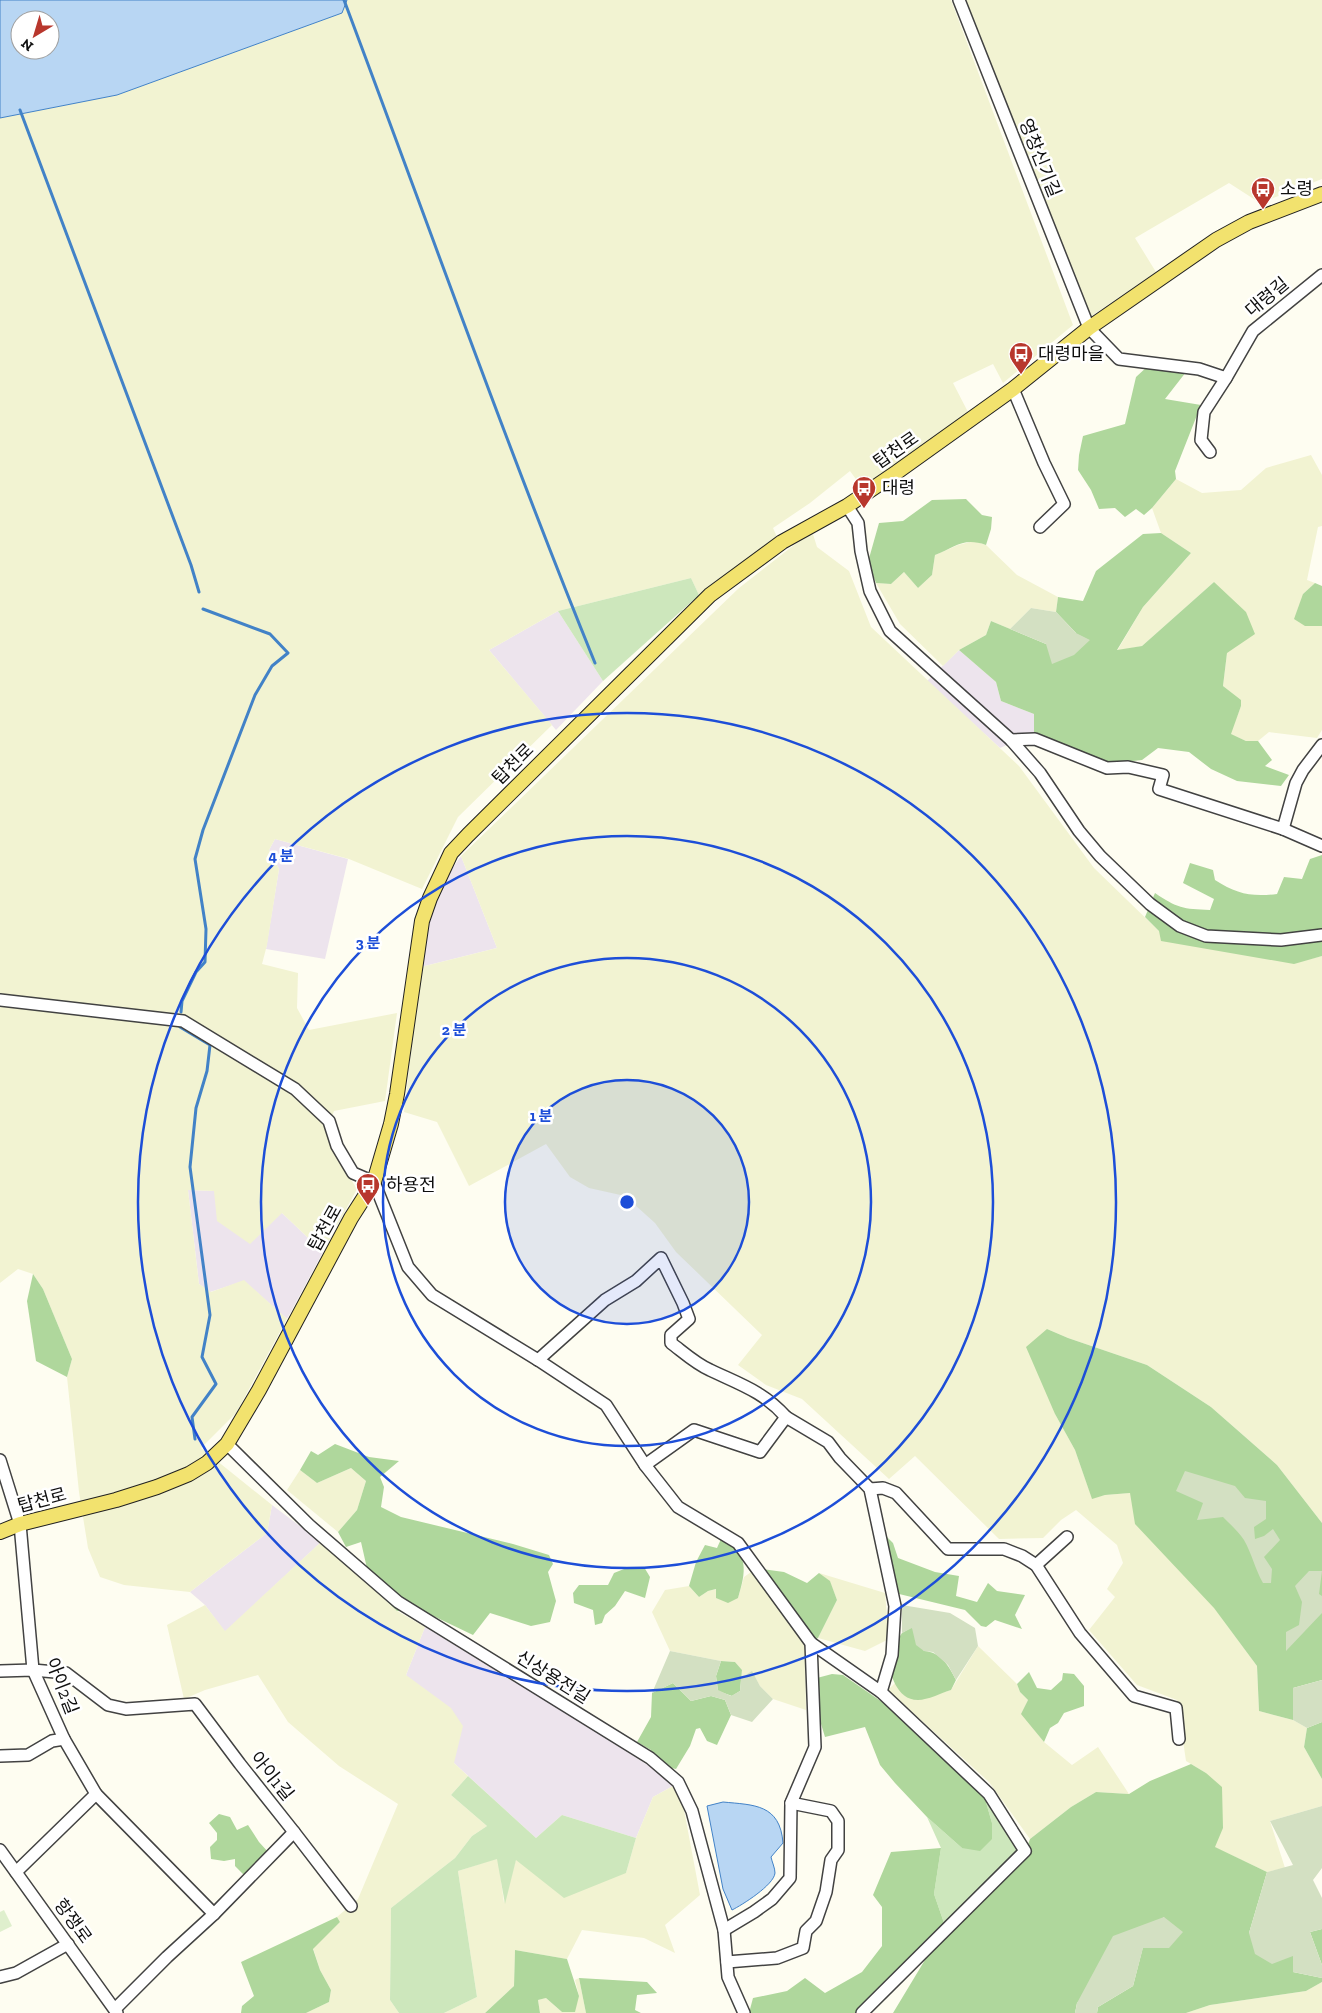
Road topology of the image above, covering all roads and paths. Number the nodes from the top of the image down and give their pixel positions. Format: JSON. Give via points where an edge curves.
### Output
{"nodes":[{"id":1,"x":959,"y":0,"type":"edge"},
{"id":2,"x":1322,"y":194,"type":"edge"},
{"id":3,"x":1322,"y":275,"type":"edge"},
{"id":4,"x":1089,"y":328,"type":"junction"},
{"id":5,"x":1226,"y":378,"type":"junction"},
{"id":6,"x":1013,"y":389,"type":"junction"},
{"id":7,"x":1210,"y":452,"type":"dead end"},
{"id":8,"x":847,"y":506,"type":"junction"},
{"id":9,"x":1040,"y":527,"type":"dead end"},
{"id":10,"x":1011,"y":740,"type":"junction"},
{"id":11,"x":1322,"y":745,"type":"edge"},
{"id":12,"x":1283,"y":829,"type":"junction"},
{"id":13,"x":1322,"y":846,"type":"edge"},
{"id":14,"x":1322,"y":935,"type":"edge"},
{"id":15,"x":0,"y":1000,"type":"edge"},
{"id":16,"x":374,"y":1182,"type":"junction"},
{"id":17,"x":538,"y":1360,"type":"junction"},
{"id":18,"x":786,"y":1417,"type":"junction"},
{"id":19,"x":227,"y":1444,"type":"junction"},
{"id":20,"x":645,"y":1466,"type":"junction"},
{"id":21,"x":1,"y":1467,"type":"edge"},
{"id":22,"x":870,"y":1489,"type":"junction"},
{"id":23,"x":20,"y":1524,"type":"junction"},
{"id":24,"x":0,"y":1532,"type":"edge"},
{"id":25,"x":1067,"y":1536,"type":"dead end"},
{"id":26,"x":1036,"y":1565,"type":"junction"},
{"id":27,"x":811,"y":1643,"type":"junction"},
{"id":28,"x":33,"y":1670,"type":"junction"},
{"id":29,"x":0,"y":1671,"type":"edge"},
{"id":30,"x":881,"y":1692,"type":"junction"},
{"id":31,"x":64,"y":1739,"type":"junction"},
{"id":32,"x":1179,"y":1739,"type":"dead end"},
{"id":33,"x":0,"y":1756,"type":"edge"},
{"id":34,"x":96,"y":1794,"type":"junction"},
{"id":35,"x":792,"y":1803,"type":"junction"},
{"id":36,"x":294,"y":1832,"type":"junction"},
{"id":37,"x":0,"y":1850,"type":"edge"},
{"id":38,"x":16,"y":1872,"type":"junction"},
{"id":39,"x":351,"y":1906,"type":"dead end"},
{"id":40,"x":214,"y":1914,"type":"junction"},
{"id":41,"x":724,"y":1930,"type":"junction"},
{"id":42,"x":68,"y":1944,"type":"junction"},
{"id":43,"x":727,"y":1962,"type":"junction"},
{"id":44,"x":0,"y":1977,"type":"edge"},
{"id":45,"x":116,"y":2011,"type":"edge"},
{"id":46,"x":744,"y":2013,"type":"edge"},
{"id":47,"x":862,"y":2013,"type":"edge"}],
"edges":[{"from":1,"to":4,"type":"street","name":"영창신기길"},
{"from":2,"to":4,"type":"main road","name":"탑천로","via":[[1249,222],[1216,240]]},
{"from":3,"to":5,"type":"street","name":"대령길","via":[[1253,331]]},
{"from":4,"to":5,"type":"street","via":[[1119,358],[1200,369]]},
{"from":4,"to":6,"type":"main road","name":"탑천로"},
{"from":5,"to":7,"type":"street","name":"대령길","via":[[1204,412],[1201,440]]},
{"from":6,"to":8,"type":"main road","name":"탑천로"},
{"from":6,"to":9,"type":"street","via":[[1064,504]]},
{"from":8,"to":10,"type":"street","via":[[858,523],[860,551],[870,591],[890,631]]},
{"from":8,"to":16,"type":"main road","name":"탑천로","via":[[782,542],[710,595],[451,853],[422,922],[397,1094]]},
{"from":10,"to":12,"type":"street","via":[[1035,739],[1107,768],[1128,767],[1162,775],[1159,789]]},
{"from":10,"to":14,"type":"street","via":[[1040,773],[1100,856],[1150,904],[1180,926],[1206,936],[1239,939],[1280,940]]},
{"from":11,"to":12,"type":"street","via":[[1296,783]]},
{"from":12,"to":13,"type":"street"},
{"from":15,"to":16,"type":"street","via":[[183,1021],[295,1089],[329,1121],[337,1146],[353,1173]]},
{"from":16,"to":17,"type":"street","via":[[408,1267],[432,1295]]},
{"from":16,"to":19,"type":"main road","name":"탑천로"},
{"from":17,"to":18,"type":"street","via":[[605,1300],[636,1281],[661,1258],[689,1318],[671,1336],[671,1343],[708,1369],[739,1382],[774,1403]]},
{"from":17,"to":20,"type":"street","via":[[606,1405]]},
{"from":18,"to":20,"type":"street","via":[[760,1452],[694,1430]]},
{"from":18,"to":22,"type":"street","via":[[828,1442]]},
{"from":19,"to":23,"type":"main road","name":"탑천로","via":[[207,1463],[157,1487]]},
{"from":19,"to":41,"type":"street","name":"신상용전길","via":[[309,1525],[398,1602],[650,1758],[678,1782],[692,1811]]},
{"from":20,"to":27,"type":"street","via":[[678,1507],[738,1543]]},
{"from":21,"to":23,"type":"street","name":"아이2길"},
{"from":22,"to":26,"type":"street","via":[[883,1488],[896,1493],[948,1548],[1004,1549]]},
{"from":22,"to":30,"type":"street","via":[[895,1606],[892,1655]]},
{"from":23,"to":24,"type":"main road","name":"탑천로"},
{"from":23,"to":28,"type":"street","name":"아이2길"},
{"from":25,"to":26,"type":"street"},
{"from":26,"to":32,"type":"street","via":[[1080,1633],[1134,1696],[1176,1708]]},
{"from":27,"to":30,"type":"street"},
{"from":27,"to":35,"type":"street","via":[[815,1747]]},
{"from":28,"to":29,"type":"street","name":"아이1길"},
{"from":28,"to":31,"type":"street","name":"아이2길"},
{"from":28,"to":36,"type":"street","name":"아이1길","via":[[66,1673],[108,1705],[126,1709],[195,1704]]},
{"from":30,"to":47,"type":"street","via":[[990,1794],[1025,1851]]},
{"from":31,"to":33,"type":"street","name":"아이2길","via":[[52,1741],[28,1755]]},
{"from":31,"to":34,"type":"street","name":"아이2길"},
{"from":34,"to":38,"type":"street"},
{"from":34,"to":40,"type":"street","name":"아이2길"},
{"from":35,"to":41,"type":"street","via":[[790,1878],[772,1899]]},
{"from":35,"to":43,"type":"street","via":[[831,1811],[838,1822],[838,1850],[831,1860],[826,1892],[816,1921],[806,1931],[803,1948],[777,1958]]},
{"from":36,"to":39,"type":"street"},
{"from":36,"to":40,"type":"street"},
{"from":37,"to":38,"type":"street","name":"항쟁로"},
{"from":38,"to":42,"type":"street","name":"항쟁로"},
{"from":40,"to":45,"type":"street","via":[[167,1956]]},
{"from":41,"to":43,"type":"street","name":"신상용전길"},
{"from":42,"to":44,"type":"street","via":[[16,1973]]},
{"from":42,"to":45,"type":"street","name":"항쟁로"},
{"from":43,"to":46,"type":"street","name":"신상용전길","via":[[728,1976]]}]}
